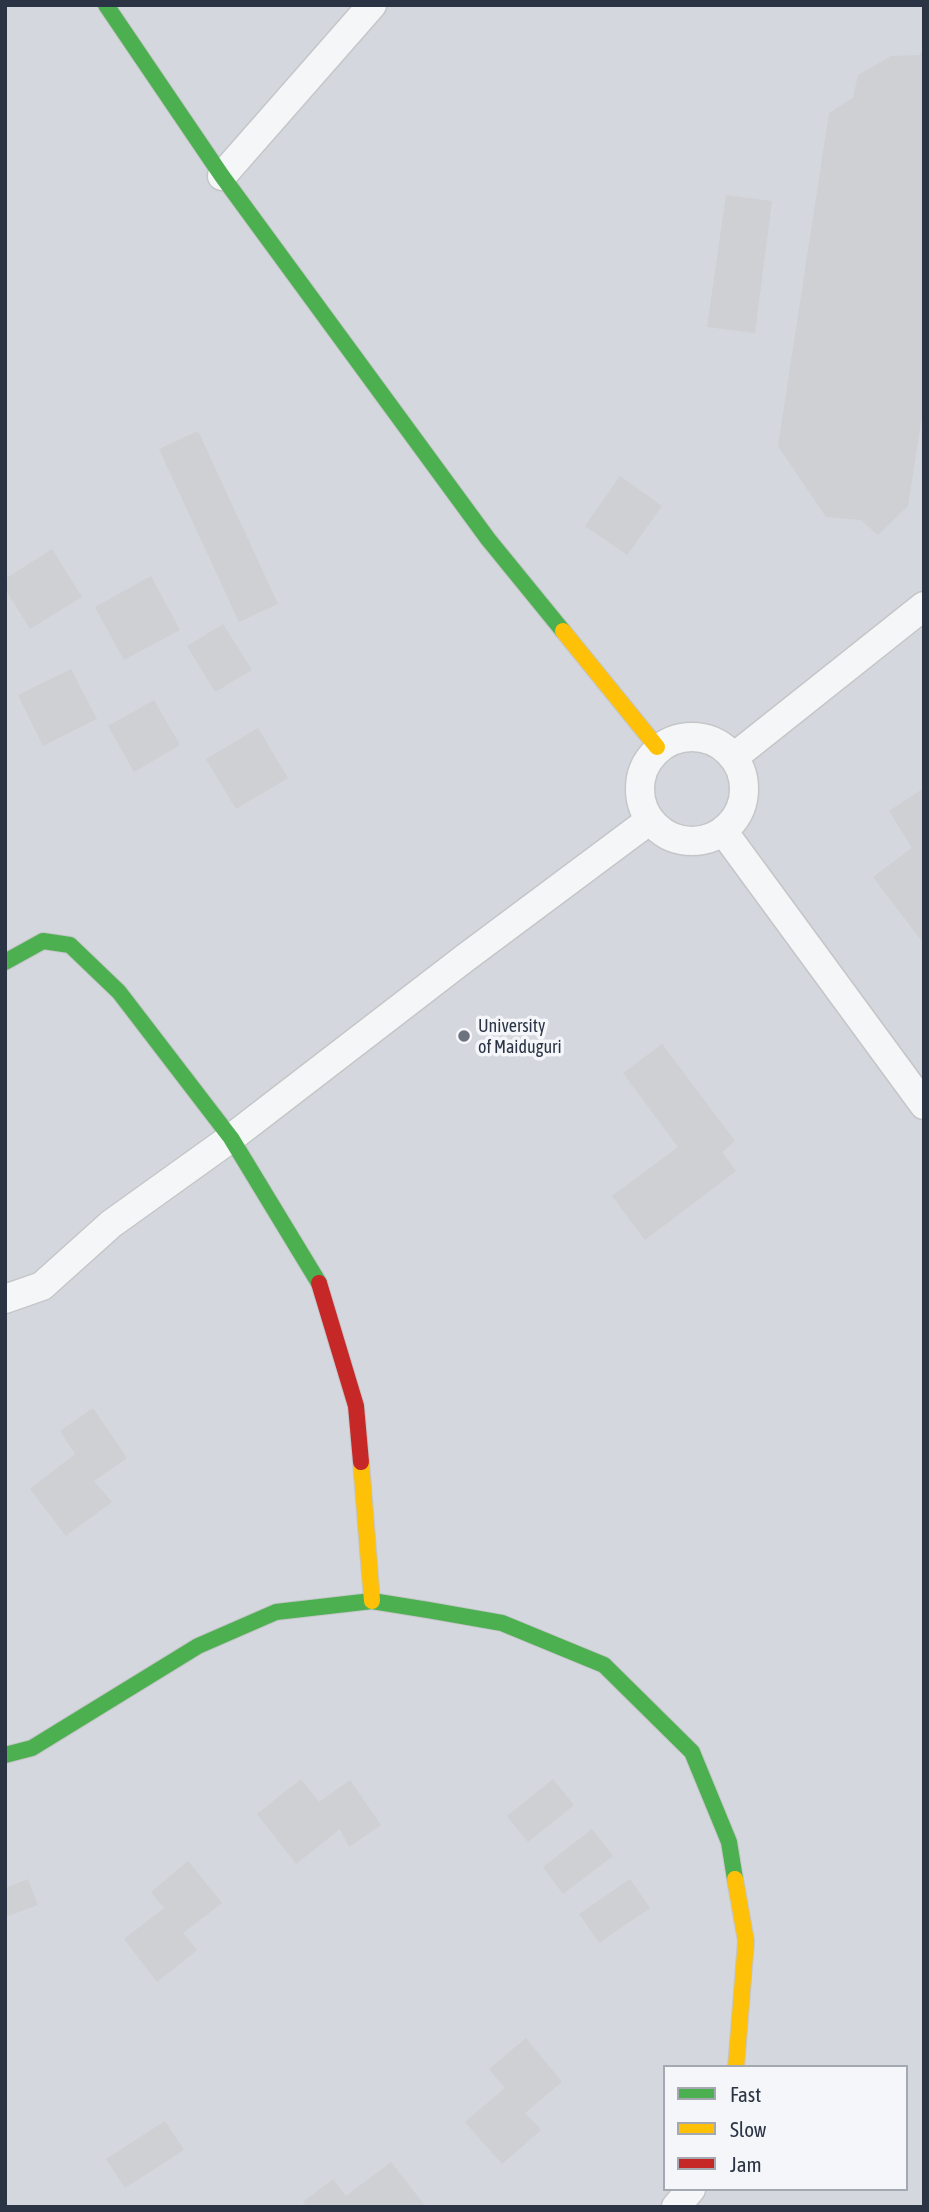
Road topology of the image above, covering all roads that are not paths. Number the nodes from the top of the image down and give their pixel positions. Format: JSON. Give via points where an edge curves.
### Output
{"nodes":[{"id":1,"x":106,"y":5,"type":"edge"},
{"id":2,"x":372,"y":5,"type":"edge"},
{"id":3,"x":222,"y":176,"type":"junction"},
{"id":4,"x":924,"y":606,"type":"edge"},
{"id":5,"x":657,"y":747,"type":"junction"},
{"id":6,"x":734,"y":757,"type":"junction"},
{"id":7,"x":650,"y":820,"type":"junction"},
{"id":8,"x":723,"y":831,"type":"junction"},
{"id":9,"x":5,"y":962,"type":"edge"},
{"id":10,"x":924,"y":1105,"type":"edge"},
{"id":11,"x":231,"y":1138,"type":"junction"},
{"id":12,"x":5,"y":1298,"type":"edge"},
{"id":13,"x":372,"y":1601,"type":"junction"},
{"id":14,"x":5,"y":1755,"type":"edge"},
{"id":15,"x":736,"y":2065,"type":"edge"},
{"id":16,"x":689,"y":2191,"type":"edge"},
{"id":17,"x":676,"y":2207,"type":"edge"}],
"edges":[{"from":1,"to":3,"type":"street"},
{"from":2,"to":3,"type":"street"},
{"from":3,"to":5,"type":"street","via":[[488,539]]},
{"from":4,"to":6,"type":"street"},
{"from":5,"to":6,"type":"street","via":[[679,738],[699,737],[719,743]]},
{"from":5,"to":7,"type":"street","via":[[639,782],[640,802]]},
{"from":6,"to":8,"type":"street","via":[[743,776],[744,796],[737,815]]},
{"from":7,"to":8,"type":"street","via":[[665,834],[684,841]]},
{"from":7,"to":11,"type":"street"},
{"from":8,"to":10,"type":"street"},
{"from":9,"to":11,"type":"street","via":[[43,941],[71,945],[120,992]]},
{"from":11,"to":12,"type":"street","via":[[111,1224],[42,1286]]},
{"from":11,"to":13,"type":"street","via":[[318,1278],[356,1406]]},
{"from":13,"to":14,"type":"street","via":[[276,1612],[198,1646],[33,1748]]},
{"from":13,"to":15,"type":"street","via":[[502,1623],[604,1665],[692,1752],[729,1842],[746,1941]]},
{"from":16,"to":17,"type":"street"}]}
